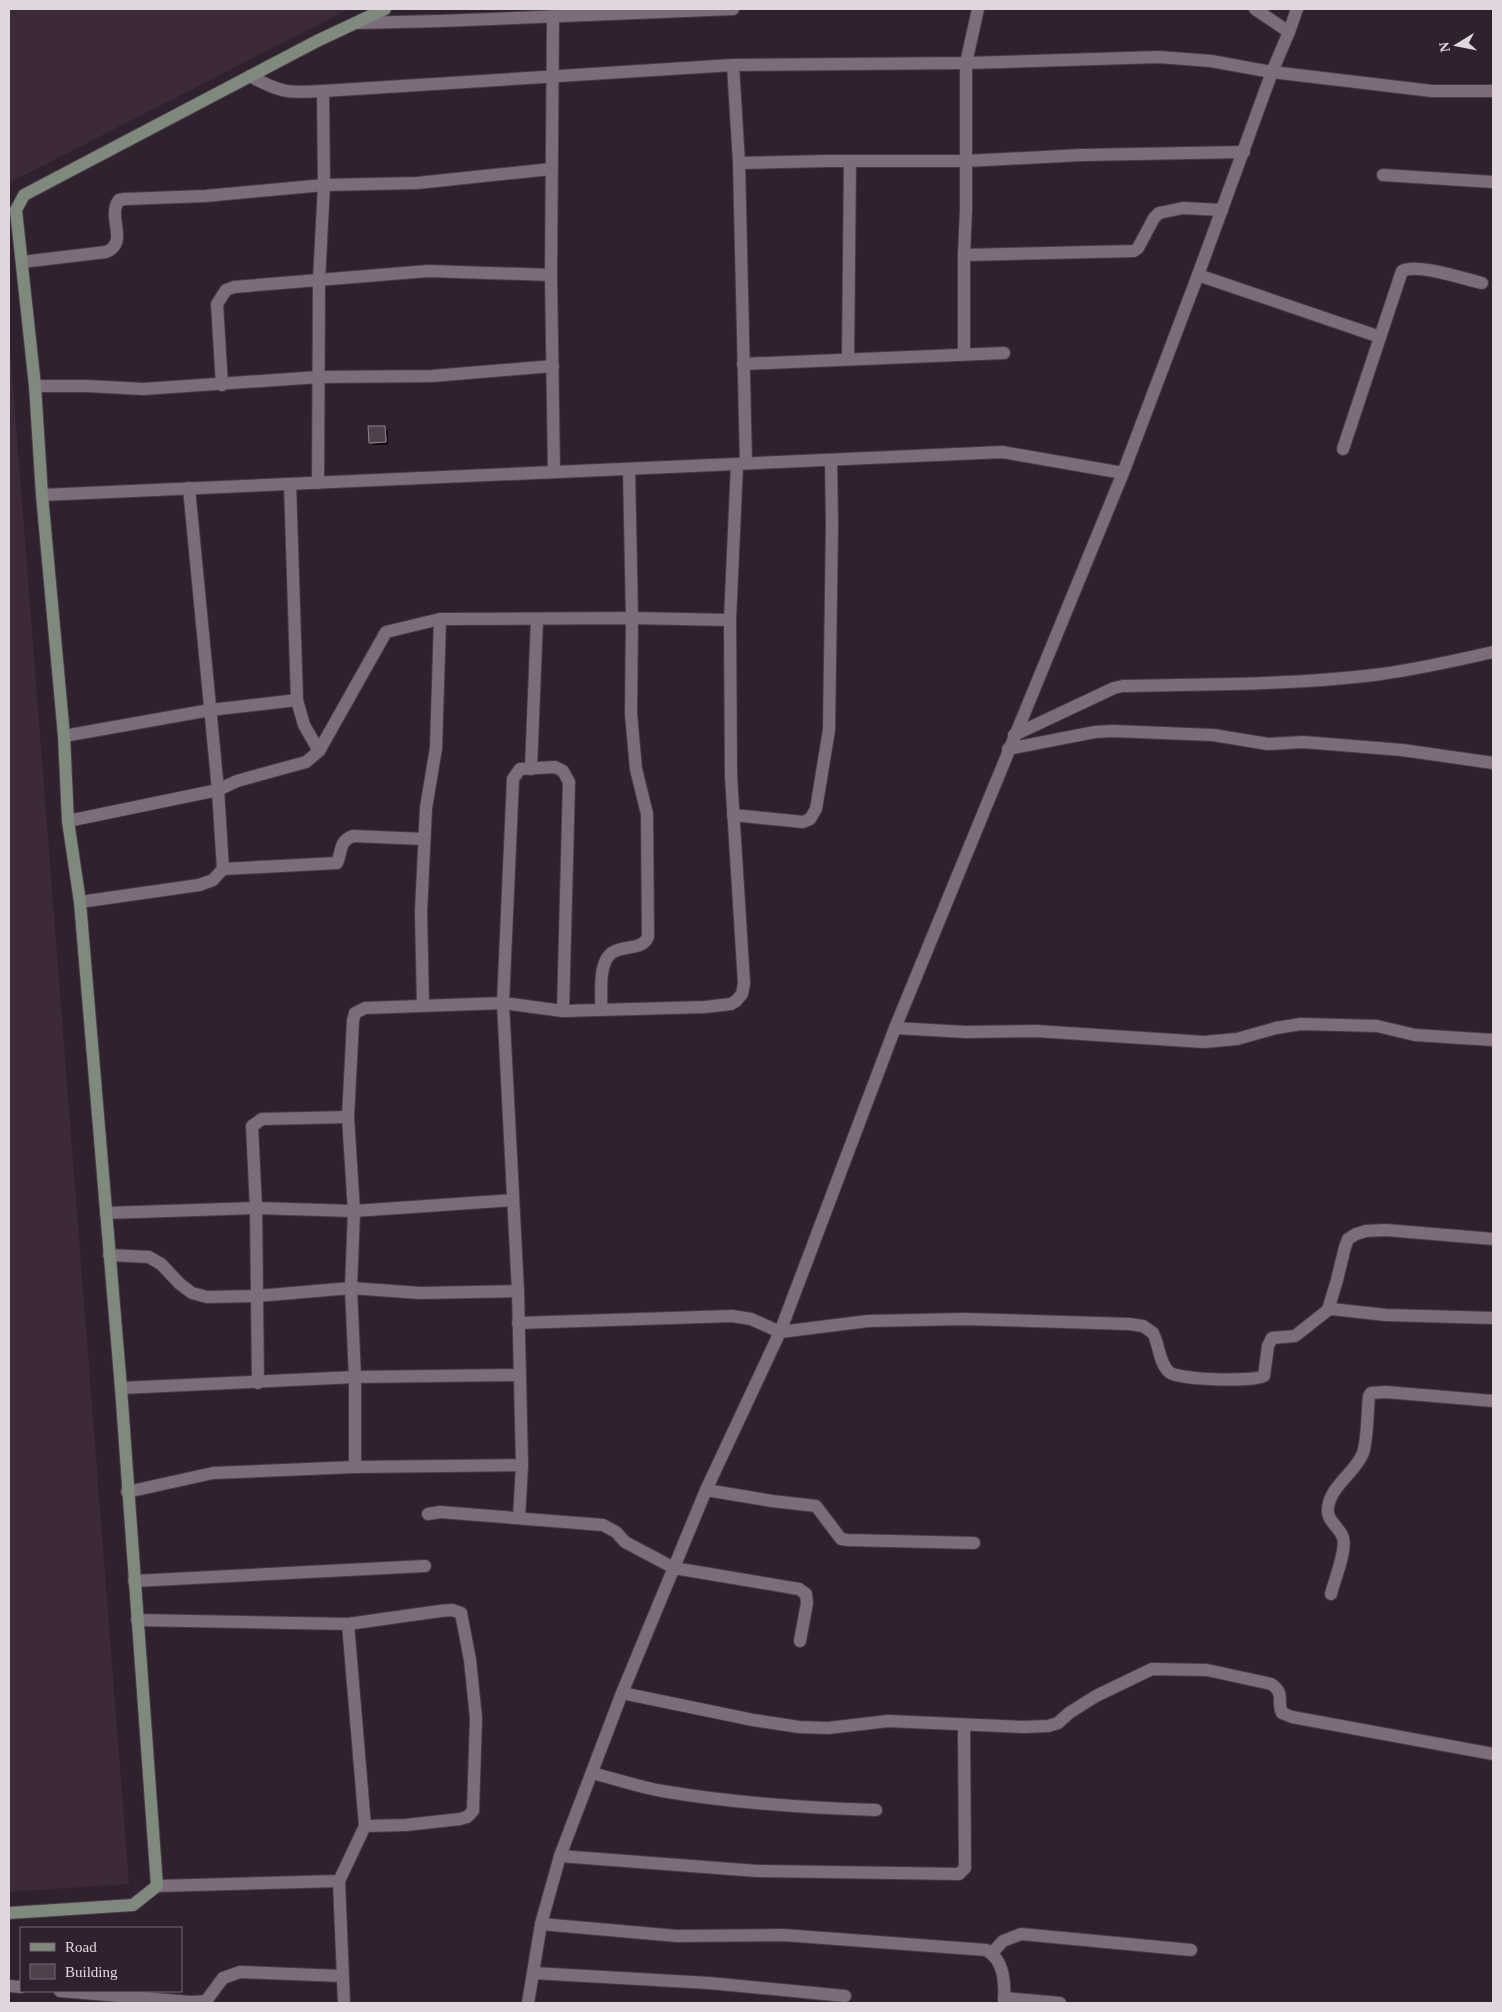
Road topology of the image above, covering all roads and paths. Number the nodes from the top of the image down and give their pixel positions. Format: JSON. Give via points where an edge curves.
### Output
{"nodes":[{"id":1,"x":385,"y":9,"type":"edge"},
{"id":2,"x":733,"y":9,"type":"edge"},
{"id":3,"x":978,"y":9,"type":"edge"},
{"id":4,"x":1255,"y":9,"type":"edge"},
{"id":5,"x":1297,"y":9,"type":"edge"},
{"id":6,"x":553,"y":16,"type":"junction"},
{"id":7,"x":356,"y":22,"type":"junction"},
{"id":8,"x":1289,"y":32,"type":"junction"},
{"id":9,"x":966,"y":64,"type":"junction"},
{"id":10,"x":733,"y":65,"type":"junction"},
{"id":11,"x":1272,"y":72,"type":"junction"},
{"id":12,"x":250,"y":76,"type":"junction"},
{"id":13,"x":552,"y":76,"type":"junction"},
{"id":14,"x":323,"y":91,"type":"junction"},
{"id":15,"x":1493,"y":91,"type":"edge"},
{"id":16,"x":1244,"y":152,"type":"junction"},
{"id":17,"x":850,"y":161,"type":"junction"},
{"id":18,"x":965,"y":162,"type":"junction"},
{"id":19,"x":739,"y":163,"type":"junction"},
{"id":20,"x":552,"y":169,"type":"junction"},
{"id":21,"x":1383,"y":175,"type":"dead end"},
{"id":22,"x":1493,"y":182,"type":"edge"},
{"id":23,"x":324,"y":184,"type":"junction"},
{"id":24,"x":1222,"y":210,"type":"junction"},
{"id":25,"x":964,"y":255,"type":"junction"},
{"id":26,"x":22,"y":262,"type":"junction"},
{"id":27,"x":551,"y":275,"type":"junction"},
{"id":28,"x":1198,"y":275,"type":"junction"},
{"id":29,"x":319,"y":280,"type":"junction"},
{"id":30,"x":1482,"y":283,"type":"dead end"},
{"id":31,"x":1380,"y":337,"type":"junction"},
{"id":32,"x":1004,"y":353,"type":"dead end"},
{"id":33,"x":964,"y":354,"type":"junction"},
{"id":34,"x":848,"y":359,"type":"junction"},
{"id":35,"x":743,"y":364,"type":"junction"},
{"id":36,"x":553,"y":366,"type":"junction"},
{"id":37,"x":319,"y":378,"type":"junction"},
{"id":38,"x":222,"y":385,"type":"junction"},
{"id":39,"x":35,"y":386,"type":"junction"},
{"id":40,"x":1343,"y":449,"type":"dead end"},
{"id":41,"x":832,"y":460,"type":"junction"},
{"id":42,"x":741,"y":464,"type":"junction"},
{"id":43,"x":628,"y":469,"type":"junction"},
{"id":44,"x":554,"y":472,"type":"junction"},
{"id":45,"x":1123,"y":473,"type":"junction"},
{"id":46,"x":318,"y":482,"type":"junction"},
{"id":47,"x":290,"y":484,"type":"junction"},
{"id":48,"x":189,"y":488,"type":"junction"},
{"id":49,"x":42,"y":495,"type":"junction"},
{"id":50,"x":632,"y":618,"type":"junction"},
{"id":51,"x":440,"y":619,"type":"junction"},
{"id":52,"x":537,"y":619,"type":"junction"},
{"id":53,"x":730,"y":620,"type":"junction"},
{"id":54,"x":1493,"y":652,"type":"edge"},
{"id":55,"x":297,"y":700,"type":"junction"},
{"id":56,"x":210,"y":710,"type":"junction"},
{"id":57,"x":1014,"y":735,"type":"junction"},
{"id":58,"x":64,"y":736,"type":"junction"},
{"id":59,"x":1008,"y":749,"type":"junction"},
{"id":60,"x":319,"y":750,"type":"junction"},
{"id":61,"x":1493,"y":763,"type":"edge"},
{"id":62,"x":531,"y":769,"type":"junction"},
{"id":63,"x":218,"y":790,"type":"junction"},
{"id":64,"x":733,"y":814,"type":"junction"},
{"id":65,"x":68,"y":821,"type":"junction"},
{"id":66,"x":424,"y":839,"type":"junction"},
{"id":67,"x":223,"y":869,"type":"junction"},
{"id":68,"x":80,"y":902,"type":"junction"},
{"id":69,"x":503,"y":1003,"type":"junction"},
{"id":70,"x":423,"y":1005,"type":"junction"},
{"id":71,"x":601,"y":1010,"type":"junction"},
{"id":72,"x":563,"y":1011,"type":"junction"},
{"id":73,"x":895,"y":1028,"type":"junction"},
{"id":74,"x":1493,"y":1040,"type":"edge"},
{"id":75,"x":348,"y":1117,"type":"junction"},
{"id":76,"x":513,"y":1200,"type":"junction"},
{"id":77,"x":256,"y":1208,"type":"junction"},
{"id":78,"x":354,"y":1210,"type":"junction"},
{"id":79,"x":106,"y":1213,"type":"junction"},
{"id":80,"x":1493,"y":1239,"type":"edge"},
{"id":81,"x":109,"y":1256,"type":"junction"},
{"id":82,"x":351,"y":1288,"type":"junction"},
{"id":83,"x":518,"y":1292,"type":"junction"},
{"id":84,"x":257,"y":1296,"type":"junction"},
{"id":85,"x":1328,"y":1310,"type":"junction"},
{"id":86,"x":1493,"y":1318,"type":"edge"},
{"id":87,"x":518,"y":1323,"type":"junction"},
{"id":88,"x":780,"y":1332,"type":"junction"},
{"id":89,"x":519,"y":1375,"type":"junction"},
{"id":90,"x":356,"y":1377,"type":"junction"},
{"id":91,"x":258,"y":1383,"type":"junction"},
{"id":92,"x":121,"y":1388,"type":"junction"},
{"id":93,"x":1493,"y":1401,"type":"edge"},
{"id":94,"x":522,"y":1465,"type":"junction"},
{"id":95,"x":355,"y":1467,"type":"junction"},
{"id":96,"x":706,"y":1490,"type":"junction"},
{"id":97,"x":127,"y":1492,"type":"junction"},
{"id":98,"x":428,"y":1514,"type":"dead end"},
{"id":99,"x":519,"y":1518,"type":"junction"},
{"id":100,"x":974,"y":1543,"type":"dead end"},
{"id":101,"x":426,"y":1566,"type":"dead end"},
{"id":102,"x":674,"y":1568,"type":"junction"},
{"id":103,"x":134,"y":1581,"type":"junction"},
{"id":104,"x":1331,"y":1594,"type":"dead end"},
{"id":105,"x":137,"y":1620,"type":"junction"},
{"id":106,"x":348,"y":1624,"type":"junction"},
{"id":107,"x":800,"y":1641,"type":"dead end"},
{"id":108,"x":622,"y":1692,"type":"junction"},
{"id":109,"x":964,"y":1725,"type":"junction"},
{"id":110,"x":1493,"y":1754,"type":"edge"},
{"id":111,"x":592,"y":1773,"type":"junction"},
{"id":112,"x":876,"y":1810,"type":"dead end"},
{"id":113,"x":365,"y":1826,"type":"junction"},
{"id":114,"x":560,"y":1856,"type":"junction"},
{"id":115,"x":339,"y":1881,"type":"junction"},
{"id":116,"x":156,"y":1886,"type":"junction"},
{"id":117,"x":9,"y":1913,"type":"edge"},
{"id":118,"x":541,"y":1924,"type":"junction"},
{"id":119,"x":1191,"y":1950,"type":"dead end"},
{"id":120,"x":992,"y":1953,"type":"junction"},
{"id":121,"x":533,"y":1972,"type":"junction"},
{"id":122,"x":342,"y":1976,"type":"junction"},
{"id":123,"x":72,"y":1992,"type":"edge"},
{"id":124,"x":845,"y":1996,"type":"dead end"},
{"id":125,"x":1004,"y":2001,"type":"edge"},
{"id":126,"x":344,"y":2003,"type":"edge"},
{"id":127,"x":528,"y":2003,"type":"edge"},
{"id":128,"x":1060,"y":2003,"type":"edge"}],
"edges":[{"from":1,"to":7,"type":"street"},
{"from":2,"to":6,"type":"street"},
{"from":3,"to":9,"type":"street"},
{"from":4,"to":8,"type":"street"},
{"from":5,"to":8,"type":"street"},
{"from":6,"to":7,"type":"street"},
{"from":6,"to":13,"type":"street"},
{"from":7,"to":12,"type":"street"},
{"from":8,"to":11,"type":"street"},
{"from":9,"to":10,"type":"street"},
{"from":9,"to":11,"type":"street","via":[[1159,58],[1211,61]]},
{"from":9,"to":18,"type":"street"},
{"from":10,"to":13,"type":"street"},
{"from":10,"to":19,"type":"street"},
{"from":11,"to":15,"type":"street","via":[[1432,91]]},
{"from":11,"to":16,"type":"street"},
{"from":12,"to":14,"type":"street","via":[[278,90]]},
{"from":12,"to":26,"type":"street","via":[[24,195],[16,210]]},
{"from":13,"to":14,"type":"street"},
{"from":13,"to":20,"type":"street"},
{"from":14,"to":23,"type":"street"},
{"from":16,"to":18,"type":"street","via":[[1082,155]]},
{"from":16,"to":24,"type":"street"},
{"from":17,"to":18,"type":"street"},
{"from":17,"to":19,"type":"street"},
{"from":17,"to":34,"type":"street"},
{"from":18,"to":25,"type":"street"},
{"from":19,"to":35,"type":"street"},
{"from":20,"to":23,"type":"street","via":[[418,183]]},
{"from":20,"to":27,"type":"street"},
{"from":21,"to":22,"type":"street"},
{"from":23,"to":26,"type":"street","via":[[205,196],[119,200],[115,209],[117,242],[112,250]]},
{"from":23,"to":29,"type":"street"},
{"from":24,"to":25,"type":"street","via":[[1183,208],[1159,213],[1134,251]]},
{"from":24,"to":28,"type":"street"},
{"from":25,"to":33,"type":"street"},
{"from":26,"to":39,"type":"street"},
{"from":27,"to":29,"type":"street","via":[[428,271]]},
{"from":27,"to":36,"type":"street"},
{"from":28,"to":31,"type":"street"},
{"from":28,"to":45,"type":"street"},
{"from":29,"to":37,"type":"street"},
{"from":29,"to":38,"type":"street","via":[[226,290],[217,304]]},
{"from":30,"to":31,"type":"street","via":[[1420,269],[1404,269]]},
{"from":31,"to":40,"type":"street"},
{"from":32,"to":33,"type":"street"},
{"from":33,"to":34,"type":"street"},
{"from":34,"to":35,"type":"street"},
{"from":35,"to":42,"type":"street"},
{"from":36,"to":37,"type":"street","via":[[432,376]]},
{"from":36,"to":44,"type":"street"},
{"from":37,"to":38,"type":"street"},
{"from":37,"to":46,"type":"street"},
{"from":38,"to":39,"type":"street","via":[[143,389]]},
{"from":39,"to":49,"type":"street"},
{"from":41,"to":42,"type":"street"},
{"from":41,"to":45,"type":"street","via":[[1002,452]]},
{"from":41,"to":64,"type":"street","via":[[829,730],[816,810],[810,819],[803,822]]},
{"from":42,"to":43,"type":"street"},
{"from":42,"to":53,"type":"street"},
{"from":43,"to":44,"type":"street"},
{"from":43,"to":50,"type":"street"},
{"from":44,"to":46,"type":"street"},
{"from":45,"to":57,"type":"street"},
{"from":46,"to":47,"type":"street"},
{"from":47,"to":48,"type":"street"},
{"from":47,"to":55,"type":"street"},
{"from":48,"to":49,"type":"street"},
{"from":48,"to":56,"type":"street"},
{"from":49,"to":58,"type":"street"},
{"from":50,"to":52,"type":"street"},
{"from":50,"to":53,"type":"street"},
{"from":50,"to":71,"type":"street","via":[[631,714],[636,769],[647,814],[648,937],[641,945],[618,949],[605,961]]},
{"from":51,"to":52,"type":"street"},
{"from":51,"to":60,"type":"street","via":[[386,632]]},
{"from":51,"to":66,"type":"street","via":[[436,748]]},
{"from":52,"to":62,"type":"street"},
{"from":53,"to":64,"type":"street"},
{"from":54,"to":57,"type":"street","via":[[1365,676],[1290,682],[1123,686]]},
{"from":55,"to":56,"type":"street"},
{"from":55,"to":60,"type":"street","via":[[304,725]]},
{"from":56,"to":58,"type":"street"},
{"from":56,"to":63,"type":"street"},
{"from":57,"to":59,"type":"street"},
{"from":58,"to":65,"type":"street"},
{"from":59,"to":61,"type":"street","via":[[1113,731],[1213,735],[1268,744],[1302,742],[1402,750]]},
{"from":59,"to":73,"type":"street"},
{"from":60,"to":63,"type":"street","via":[[306,762],[237,781]]},
{"from":62,"to":69,"type":"street","via":[[520,769],[513,779]]},
{"from":62,"to":72,"type":"street","via":[[559,768],[564,771],[568,782]]},
{"from":63,"to":65,"type":"street"},
{"from":63,"to":67,"type":"street"},
{"from":64,"to":71,"type":"street","via":[[744,983],[742,994],[731,1004],[705,1007]]},
{"from":65,"to":68,"type":"street"},
{"from":66,"to":67,"type":"street","via":[[353,836],[342,844],[337,862]]},
{"from":66,"to":70,"type":"street","via":[[420,912]]},
{"from":67,"to":68,"type":"street","via":[[212,880],[199,885]]},
{"from":68,"to":79,"type":"street"},
{"from":69,"to":70,"type":"street"},
{"from":69,"to":72,"type":"street"},
{"from":69,"to":76,"type":"street"},
{"from":70,"to":75,"type":"street","via":[[365,1008],[355,1013]]},
{"from":71,"to":72,"type":"street"},
{"from":73,"to":74,"type":"street","via":[[1036,1031],[1204,1042],[1237,1039],[1301,1024],[1368,1025],[1415,1035]]},
{"from":73,"to":88,"type":"street"},
{"from":75,"to":77,"type":"street","via":[[262,1119],[255,1122],[251,1130]]},
{"from":75,"to":78,"type":"street"},
{"from":76,"to":78,"type":"street"},
{"from":76,"to":83,"type":"street"},
{"from":77,"to":78,"type":"street"},
{"from":77,"to":79,"type":"street"},
{"from":77,"to":84,"type":"street"},
{"from":78,"to":82,"type":"street"},
{"from":79,"to":81,"type":"street"},
{"from":80,"to":85,"type":"street","via":[[1386,1230],[1356,1234],[1348,1239],[1345,1247]]},
{"from":81,"to":84,"type":"street","via":[[149,1257],[199,1295]]},
{"from":81,"to":92,"type":"street"},
{"from":82,"to":83,"type":"street","via":[[420,1293]]},
{"from":82,"to":84,"type":"street"},
{"from":82,"to":90,"type":"street"},
{"from":83,"to":87,"type":"street"},
{"from":84,"to":91,"type":"street"},
{"from":85,"to":86,"type":"street"},
{"from":85,"to":88,"type":"street","via":[[1295,1336],[1272,1338],[1265,1373],[1256,1379],[1177,1376],[1164,1365],[1153,1333],[1143,1326],[1129,1324],[965,1319],[868,1322]]},
{"from":87,"to":88,"type":"street","via":[[732,1316],[750,1319]]},
{"from":87,"to":89,"type":"street"},
{"from":88,"to":96,"type":"street"},
{"from":89,"to":90,"type":"street"},
{"from":89,"to":94,"type":"street"},
{"from":90,"to":91,"type":"street"},
{"from":90,"to":95,"type":"street"},
{"from":91,"to":92,"type":"street"},
{"from":92,"to":97,"type":"street"},
{"from":93,"to":104,"type":"street","via":[[1371,1393],[1362,1455],[1340,1484],[1327,1509],[1331,1522],[1343,1537],[1344,1546]]},
{"from":94,"to":95,"type":"street"},
{"from":94,"to":99,"type":"street"},
{"from":95,"to":97,"type":"street","via":[[213,1473]]},
{"from":96,"to":100,"type":"street","via":[[816,1506],[841,1539]]},
{"from":96,"to":102,"type":"street"},
{"from":97,"to":103,"type":"street"},
{"from":98,"to":99,"type":"street","via":[[440,1512]]},
{"from":99,"to":102,"type":"street","via":[[603,1525],[625,1542]]},
{"from":101,"to":103,"type":"street"},
{"from":102,"to":107,"type":"street","via":[[779,1584],[804,1591],[807,1603]]},
{"from":102,"to":108,"type":"street"},
{"from":103,"to":105,"type":"street"},
{"from":105,"to":106,"type":"street"},
{"from":105,"to":116,"type":"street"},
{"from":106,"to":113,"type":"street"},
{"from":106,"to":113,"type":"street","via":[[440,1611],[460,1613],[470,1660],[476,1718],[471,1814],[406,1825]]},
{"from":108,"to":109,"type":"street","via":[[799,1727],[828,1728],[888,1721]]},
{"from":108,"to":111,"type":"street"},
{"from":109,"to":110,"type":"street","via":[[1048,1726],[1058,1723],[1096,1696],[1152,1669],[1208,1670],[1271,1684],[1281,1694],[1282,1713],[1292,1717]]},
{"from":109,"to":114,"type":"street","via":[[965,1868],[959,1874],[757,1871]]},
{"from":111,"to":112,"type":"street","via":[[661,1791],[730,1800],[806,1808]]},
{"from":111,"to":114,"type":"street"},
{"from":113,"to":115,"type":"street"},
{"from":114,"to":118,"type":"street"},
{"from":115,"to":116,"type":"street"},
{"from":115,"to":122,"type":"street"},
{"from":116,"to":117,"type":"street","via":[[133,1905]]},
{"from":118,"to":120,"type":"street","via":[[677,1936],[783,1935],[966,1948]]},
{"from":118,"to":121,"type":"street"},
{"from":119,"to":120,"type":"street","via":[[1021,1934],[1003,1941]]},
{"from":120,"to":125,"type":"street","via":[[1003,1971]]},
{"from":121,"to":124,"type":"street","via":[[709,1983]]},
{"from":121,"to":127,"type":"street"},
{"from":122,"to":123,"type":"street","via":[[240,1972],[223,1978],[206,2001],[191,2002]]},
{"from":122,"to":126,"type":"street"},
{"from":125,"to":128,"type":"street"}]}
